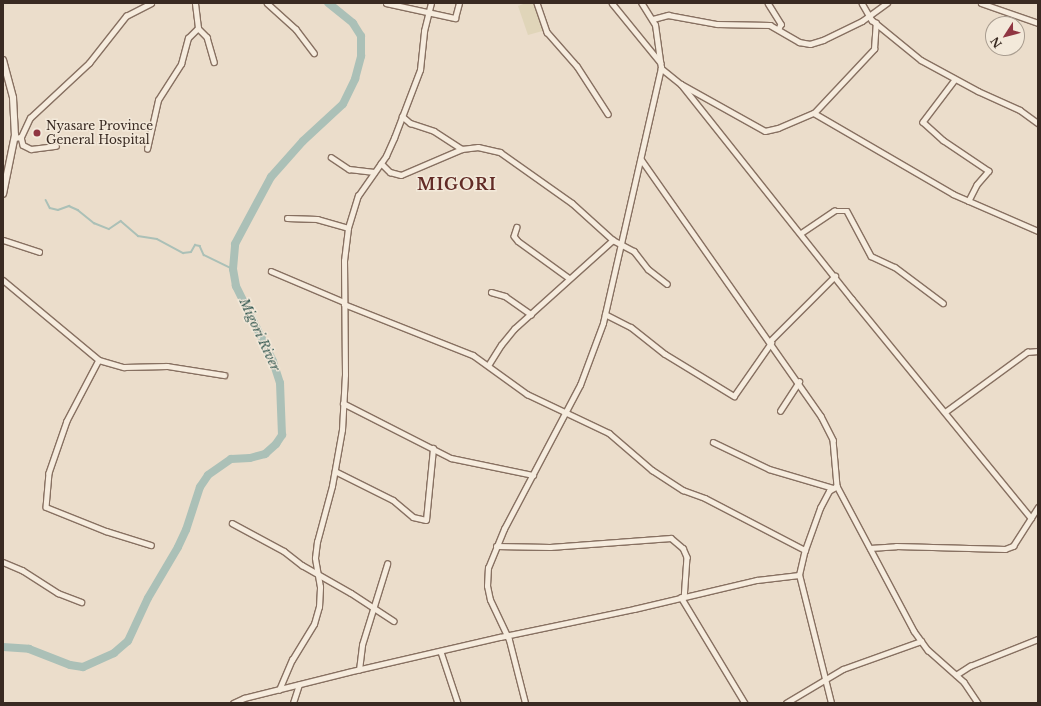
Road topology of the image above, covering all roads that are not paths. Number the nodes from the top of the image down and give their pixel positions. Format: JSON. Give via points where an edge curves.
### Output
{"nodes":[{"id":1,"x":151,"y":3,"type":"edge"},
{"id":2,"x":195,"y":3,"type":"edge"},
{"id":3,"x":267,"y":3,"type":"edge"},
{"id":4,"x":386,"y":3,"type":"edge"},
{"id":5,"x":431,"y":3,"type":"edge"},
{"id":6,"x":459,"y":3,"type":"edge"},
{"id":7,"x":537,"y":3,"type":"edge"},
{"id":8,"x":612,"y":3,"type":"edge"},
{"id":9,"x":641,"y":3,"type":"edge"},
{"id":10,"x":768,"y":3,"type":"edge"},
{"id":11,"x":862,"y":3,"type":"edge"},
{"id":12,"x":887,"y":3,"type":"edge"},
{"id":13,"x":980,"y":3,"type":"edge"},
{"id":14,"x":428,"y":13,"type":"junction"},
{"id":15,"x":870,"y":17,"type":"junction"},
{"id":16,"x":653,"y":19,"type":"junction"},
{"id":17,"x":876,"y":23,"type":"junction"},
{"id":18,"x":1038,"y":23,"type":"edge"},
{"id":19,"x":198,"y":28,"type":"junction"},
{"id":20,"x":780,"y":29,"type":"junction"},
{"id":21,"x":314,"y":54,"type":"dead end"},
{"id":22,"x":3,"y":60,"type":"edge"},
{"id":23,"x":214,"y":62,"type":"dead end"},
{"id":24,"x":661,"y":66,"type":"junction"},
{"id":25,"x":955,"y":80,"type":"junction"},
{"id":26,"x":681,"y":84,"type":"junction"},
{"id":27,"x":814,"y":113,"type":"junction"},
{"id":28,"x":608,"y":114,"type":"dead end"},
{"id":29,"x":402,"y":116,"type":"junction"},
{"id":30,"x":1038,"y":123,"type":"edge"},
{"id":31,"x":18,"y":137,"type":"junction"},
{"id":32,"x":56,"y":146,"type":"dead end"},
{"id":33,"x":147,"y":149,"type":"dead end"},
{"id":34,"x":462,"y":149,"type":"junction"},
{"id":35,"x":331,"y":157,"type":"dead end"},
{"id":36,"x":641,"y":159,"type":"junction"},
{"id":37,"x":381,"y":163,"type":"junction"},
{"id":38,"x":374,"y":172,"type":"junction"},
{"id":39,"x":3,"y":194,"type":"edge"},
{"id":40,"x":969,"y":201,"type":"junction"},
{"id":41,"x":287,"y":218,"type":"dead end"},
{"id":42,"x":518,"y":227,"type":"dead end"},
{"id":43,"x":348,"y":228,"type":"junction"},
{"id":44,"x":1038,"y":231,"type":"edge"},
{"id":45,"x":801,"y":233,"type":"junction"},
{"id":46,"x":3,"y":240,"type":"edge"},
{"id":47,"x":613,"y":240,"type":"junction"},
{"id":48,"x":621,"y":245,"type":"junction"},
{"id":49,"x":39,"y":252,"type":"dead end"},
{"id":50,"x":271,"y":270,"type":"dead end"},
{"id":51,"x":835,"y":276,"type":"junction"},
{"id":52,"x":569,"y":278,"type":"junction"},
{"id":53,"x":3,"y":280,"type":"edge"},
{"id":54,"x":668,"y":284,"type":"dead end"},
{"id":55,"x":491,"y":292,"type":"dead end"},
{"id":56,"x":344,"y":303,"type":"junction"},
{"id":57,"x":943,"y":303,"type":"dead end"},
{"id":58,"x":531,"y":314,"type":"junction"},
{"id":59,"x":605,"y":314,"type":"junction"},
{"id":60,"x":770,"y":342,"type":"junction"},
{"id":61,"x":1038,"y":351,"type":"edge"},
{"id":62,"x":98,"y":360,"type":"junction"},
{"id":63,"x":490,"y":364,"type":"junction"},
{"id":64,"x":224,"y":375,"type":"dead end"},
{"id":65,"x":799,"y":382,"type":"junction"},
{"id":66,"x":344,"y":403,"type":"junction"},
{"id":67,"x":780,"y":411,"type":"dead end"},
{"id":68,"x":945,"y":412,"type":"junction"},
{"id":69,"x":566,"y":413,"type":"junction"},
{"id":70,"x":713,"y":442,"type":"dead end"},
{"id":71,"x":433,"y":448,"type":"junction"},
{"id":72,"x":335,"y":471,"type":"junction"},
{"id":73,"x":533,"y":475,"type":"junction"},
{"id":74,"x":835,"y":487,"type":"junction"},
{"id":75,"x":1038,"y":507,"type":"edge"},
{"id":76,"x":1031,"y":518,"type":"junction"},
{"id":77,"x":232,"y":523,"type":"dead end"},
{"id":78,"x":151,"y":545,"type":"dead end"},
{"id":79,"x":496,"y":546,"type":"junction"},
{"id":80,"x":870,"y":548,"type":"junction"},
{"id":81,"x":805,"y":550,"type":"junction"},
{"id":82,"x":3,"y":562,"type":"edge"},
{"id":83,"x":387,"y":564,"type":"dead end"},
{"id":84,"x":318,"y":574,"type":"junction"},
{"id":85,"x":799,"y":575,"type":"junction"},
{"id":86,"x":683,"y":597,"type":"junction"},
{"id":87,"x":81,"y":602,"type":"dead end"},
{"id":88,"x":372,"y":609,"type":"junction"},
{"id":89,"x":394,"y":621,"type":"dead end"},
{"id":90,"x":506,"y":636,"type":"junction"},
{"id":91,"x":1038,"y":639,"type":"edge"},
{"id":92,"x":921,"y":641,"type":"junction"},
{"id":93,"x":442,"y":652,"type":"junction"},
{"id":94,"x":359,"y":670,"type":"junction"},
{"id":95,"x":956,"y":675,"type":"junction"},
{"id":96,"x":825,"y":680,"type":"junction"},
{"id":97,"x":299,"y":685,"type":"junction"},
{"id":98,"x":278,"y":690,"type":"junction"},
{"id":99,"x":233,"y":703,"type":"edge"},
{"id":100,"x":294,"y":703,"type":"edge"},
{"id":101,"x":458,"y":703,"type":"edge"},
{"id":102,"x":525,"y":703,"type":"edge"},
{"id":103,"x":745,"y":703,"type":"edge"},
{"id":104,"x":786,"y":703,"type":"edge"},
{"id":105,"x":831,"y":703,"type":"edge"},
{"id":106,"x":978,"y":703,"type":"edge"}],
"edges":[{"from":1,"to":31,"type":"street","via":[[126,16],[89,63],[30,118]]},
{"from":2,"to":19,"type":"street"},
{"from":3,"to":21,"type":"street","via":[[296,29]]},
{"from":4,"to":14,"type":"street"},
{"from":5,"to":14,"type":"street"},
{"from":6,"to":14,"type":"street","via":[[455,18]]},
{"from":7,"to":28,"type":"street","via":[[547,32],[577,66]]},
{"from":8,"to":24,"type":"street"},
{"from":9,"to":16,"type":"street"},
{"from":10,"to":20,"type":"street","via":[[781,24]]},
{"from":11,"to":15,"type":"street"},
{"from":12,"to":15,"type":"street"},
{"from":13,"to":18,"type":"street"},
{"from":14,"to":29,"type":"street","via":[[422,41],[423,62]]},
{"from":15,"to":17,"type":"street"},
{"from":15,"to":20,"type":"street","via":[[810,44],[799,42]]},
{"from":16,"to":20,"type":"street","via":[[668,16],[717,24],[770,25]]},
{"from":16,"to":24,"type":"street"},
{"from":17,"to":25,"type":"street","via":[[921,60]]},
{"from":17,"to":27,"type":"street","via":[[874,49]]},
{"from":19,"to":23,"type":"street","via":[[207,37]]},
{"from":19,"to":33,"type":"street","via":[[188,38],[181,64],[158,100]]},
{"from":22,"to":31,"type":"street","via":[[13,98]]},
{"from":24,"to":26,"type":"street"},
{"from":24,"to":36,"type":"street"},
{"from":25,"to":30,"type":"street","via":[[1020,110]]},
{"from":25,"to":40,"type":"street","via":[[923,122],[943,140],[989,171]]},
{"from":26,"to":27,"type":"street","via":[[765,131]]},
{"from":26,"to":45,"type":"street"},
{"from":27,"to":40,"type":"street"},
{"from":29,"to":34,"type":"street","via":[[410,123],[434,131]]},
{"from":29,"to":37,"type":"street"},
{"from":31,"to":32,"type":"street","via":[[31,149]]},
{"from":31,"to":39,"type":"street"},
{"from":34,"to":37,"type":"street","via":[[401,175],[390,172]]},
{"from":34,"to":47,"type":"street","via":[[486,148],[507,156],[572,203]]},
{"from":35,"to":38,"type":"street","via":[[349,169]]},
{"from":36,"to":48,"type":"street"},
{"from":36,"to":60,"type":"street"},
{"from":37,"to":38,"type":"street"},
{"from":38,"to":43,"type":"street","via":[[358,196]]},
{"from":40,"to":44,"type":"street"},
{"from":41,"to":43,"type":"street","via":[[317,219]]},
{"from":42,"to":52,"type":"street","via":[[514,236],[518,241]]},
{"from":43,"to":56,"type":"street","via":[[344,261]]},
{"from":45,"to":51,"type":"street"},
{"from":45,"to":57,"type":"street","via":[[831,213],[845,210],[852,216],[871,256],[895,267]]},
{"from":46,"to":49,"type":"street"},
{"from":47,"to":48,"type":"street"},
{"from":47,"to":52,"type":"street"},
{"from":48,"to":54,"type":"street","via":[[634,251],[648,269]]},
{"from":48,"to":59,"type":"street"},
{"from":50,"to":56,"type":"street"},
{"from":51,"to":60,"type":"street"},
{"from":51,"to":68,"type":"street"},
{"from":52,"to":58,"type":"street"},
{"from":53,"to":62,"type":"street"},
{"from":55,"to":58,"type":"street","via":[[505,296]]},
{"from":56,"to":63,"type":"street","via":[[464,350]]},
{"from":56,"to":66,"type":"street"},
{"from":58,"to":63,"type":"street","via":[[507,336]]},
{"from":59,"to":60,"type":"street","via":[[631,327],[665,354],[734,396]]},
{"from":59,"to":69,"type":"street","via":[[587,370]]},
{"from":60,"to":65,"type":"street"},
{"from":61,"to":68,"type":"street","via":[[1027,352]]},
{"from":62,"to":64,"type":"street","via":[[124,367],[167,366]]},
{"from":62,"to":78,"type":"street","via":[[67,421],[49,472],[46,505],[50,510]]},
{"from":63,"to":69,"type":"street","via":[[527,394]]},
{"from":65,"to":67,"type":"street"},
{"from":65,"to":74,"type":"street","via":[[832,436]]},
{"from":66,"to":71,"type":"street"},
{"from":66,"to":72,"type":"street"},
{"from":68,"to":76,"type":"street"},
{"from":69,"to":73,"type":"street"},
{"from":69,"to":81,"type":"street","via":[[610,433],[652,470],[683,490],[705,498]]},
{"from":70,"to":74,"type":"street","via":[[769,469]]},
{"from":71,"to":72,"type":"street","via":[[426,520],[413,517],[393,500]]},
{"from":71,"to":73,"type":"street","via":[[458,460]]},
{"from":72,"to":84,"type":"street","via":[[317,542],[315,558]]},
{"from":73,"to":79,"type":"street"},
{"from":74,"to":80,"type":"street"},
{"from":74,"to":81,"type":"street","via":[[823,501]]},
{"from":75,"to":76,"type":"street"},
{"from":76,"to":80,"type":"street","via":[[1013,546],[1005,549],[903,546]]},
{"from":77,"to":84,"type":"street","via":[[284,551]]},
{"from":79,"to":86,"type":"street","via":[[555,547],[671,538],[683,548],[687,557]]},
{"from":79,"to":90,"type":"street","via":[[488,568],[487,586],[494,611]]},
{"from":80,"to":92,"type":"street"},
{"from":81,"to":85,"type":"street"},
{"from":82,"to":87,"type":"street","via":[[58,593]]},
{"from":83,"to":88,"type":"street"},
{"from":84,"to":88,"type":"street","via":[[351,592]]},
{"from":84,"to":98,"type":"street","via":[[320,597],[317,619]]},
{"from":85,"to":86,"type":"street","via":[[774,577]]},
{"from":85,"to":96,"type":"street"},
{"from":86,"to":90,"type":"street"},
{"from":86,"to":103,"type":"street"},
{"from":88,"to":89,"type":"street"},
{"from":88,"to":94,"type":"street","via":[[359,656]]},
{"from":90,"to":93,"type":"street"},
{"from":90,"to":102,"type":"street"},
{"from":91,"to":95,"type":"street","via":[[970,666]]},
{"from":92,"to":95,"type":"street"},
{"from":92,"to":96,"type":"street","via":[[856,663]]},
{"from":93,"to":94,"type":"street"},
{"from":93,"to":101,"type":"street"},
{"from":94,"to":97,"type":"street"},
{"from":95,"to":106,"type":"street"},
{"from":96,"to":104,"type":"street"},
{"from":96,"to":105,"type":"street"},
{"from":97,"to":98,"type":"street"},
{"from":97,"to":100,"type":"street"},
{"from":98,"to":99,"type":"street"}]}
